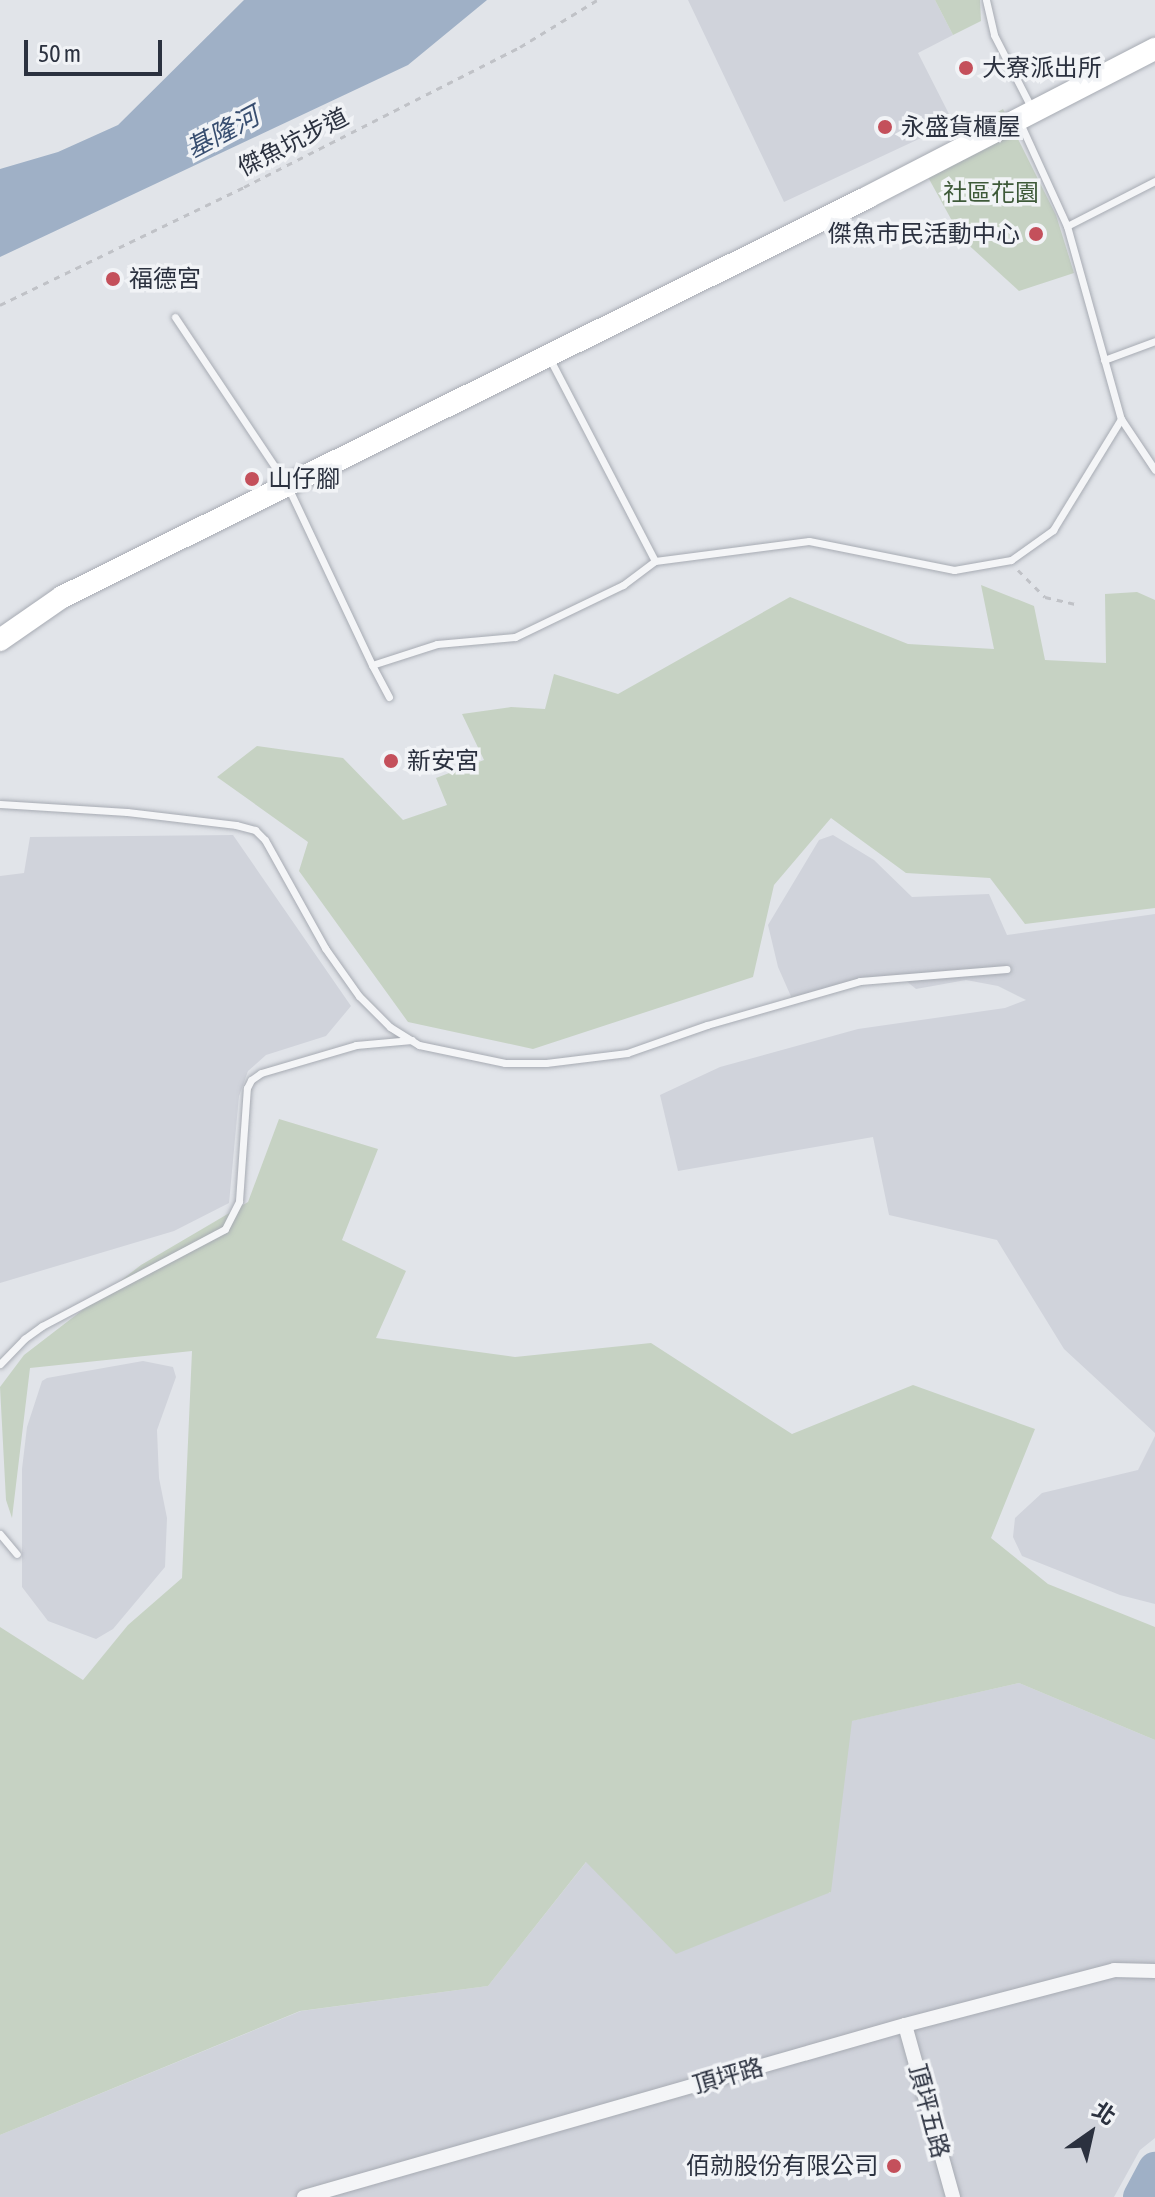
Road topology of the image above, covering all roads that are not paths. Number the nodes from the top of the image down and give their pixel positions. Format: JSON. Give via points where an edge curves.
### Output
{"nodes":[{"id":1,"x":986,"y":0,"type":"edge"},
{"id":2,"x":1155,"y":49,"type":"edge"},
{"id":3,"x":1026,"y":117,"type":"junction"},
{"id":4,"x":1155,"y":181,"type":"edge"},
{"id":5,"x":1067,"y":226,"type":"junction"},
{"id":6,"x":175,"y":317,"type":"dead end"},
{"id":7,"x":1155,"y":341,"type":"edge"},
{"id":8,"x":549,"y":356,"type":"junction"},
{"id":9,"x":1104,"y":360,"type":"junction"},
{"id":10,"x":1121,"y":419,"type":"junction"},
{"id":11,"x":1155,"y":470,"type":"edge"},
{"id":12,"x":287,"y":485,"type":"junction"},
{"id":13,"x":655,"y":561,"type":"junction"},
{"id":14,"x":0,"y":640,"type":"edge"},
{"id":15,"x":372,"y":665,"type":"junction"},
{"id":16,"x":389,"y":697,"type":"dead end"},
{"id":17,"x":0,"y":804,"type":"edge"},
{"id":18,"x":1007,"y":969,"type":"dead end"},
{"id":19,"x":412,"y":1040,"type":"junction"},
{"id":20,"x":0,"y":1364,"type":"edge"},
{"id":21,"x":0,"y":1534,"type":"edge"},
{"id":22,"x":17,"y":1554,"type":"dead end"},
{"id":23,"x":1155,"y":1971,"type":"edge"},
{"id":24,"x":905,"y":2025,"type":"junction"},
{"id":25,"x":304,"y":2197,"type":"edge"},
{"id":26,"x":953,"y":2197,"type":"edge"}],
"edges":[{"from":1,"to":3,"type":"lane"},
{"from":2,"to":3,"type":"main road"},
{"from":3,"to":5,"type":"lane"},
{"from":3,"to":8,"type":"main road"},
{"from":4,"to":5,"type":"lane"},
{"from":5,"to":9,"type":"lane"},
{"from":6,"to":12,"type":"lane"},
{"from":7,"to":9,"type":"lane"},
{"from":8,"to":12,"type":"main road"},
{"from":8,"to":13,"type":"lane"},
{"from":9,"to":10,"type":"lane"},
{"from":10,"to":11,"type":"lane"},
{"from":10,"to":13,"type":"lane","via":[[1053,530],[1011,560],[954,570],[809,541]]},
{"from":12,"to":14,"type":"main road","via":[[62,597]]},
{"from":12,"to":15,"type":"lane"},
{"from":13,"to":15,"type":"lane","via":[[623,585],[515,637],[437,644]]},
{"from":15,"to":16,"type":"lane"},
{"from":17,"to":19,"type":"lane","via":[[127,812],[255,830],[359,996],[390,1027]]},
{"from":18,"to":19,"type":"lane","via":[[860,981],[627,1053],[560,1061],[505,1063]]},
{"from":19,"to":20,"type":"lane","via":[[356,1045],[251,1080],[239,1201],[225,1229],[42,1326]]},
{"from":21,"to":22,"type":"lane"},
{"from":23,"to":24,"type":"street","name":"頂坪路","via":[[1114,1970]]},
{"from":24,"to":25,"type":"street","name":"頂坪路"},
{"from":24,"to":26,"type":"street","name":"頂坪五路"}]}
